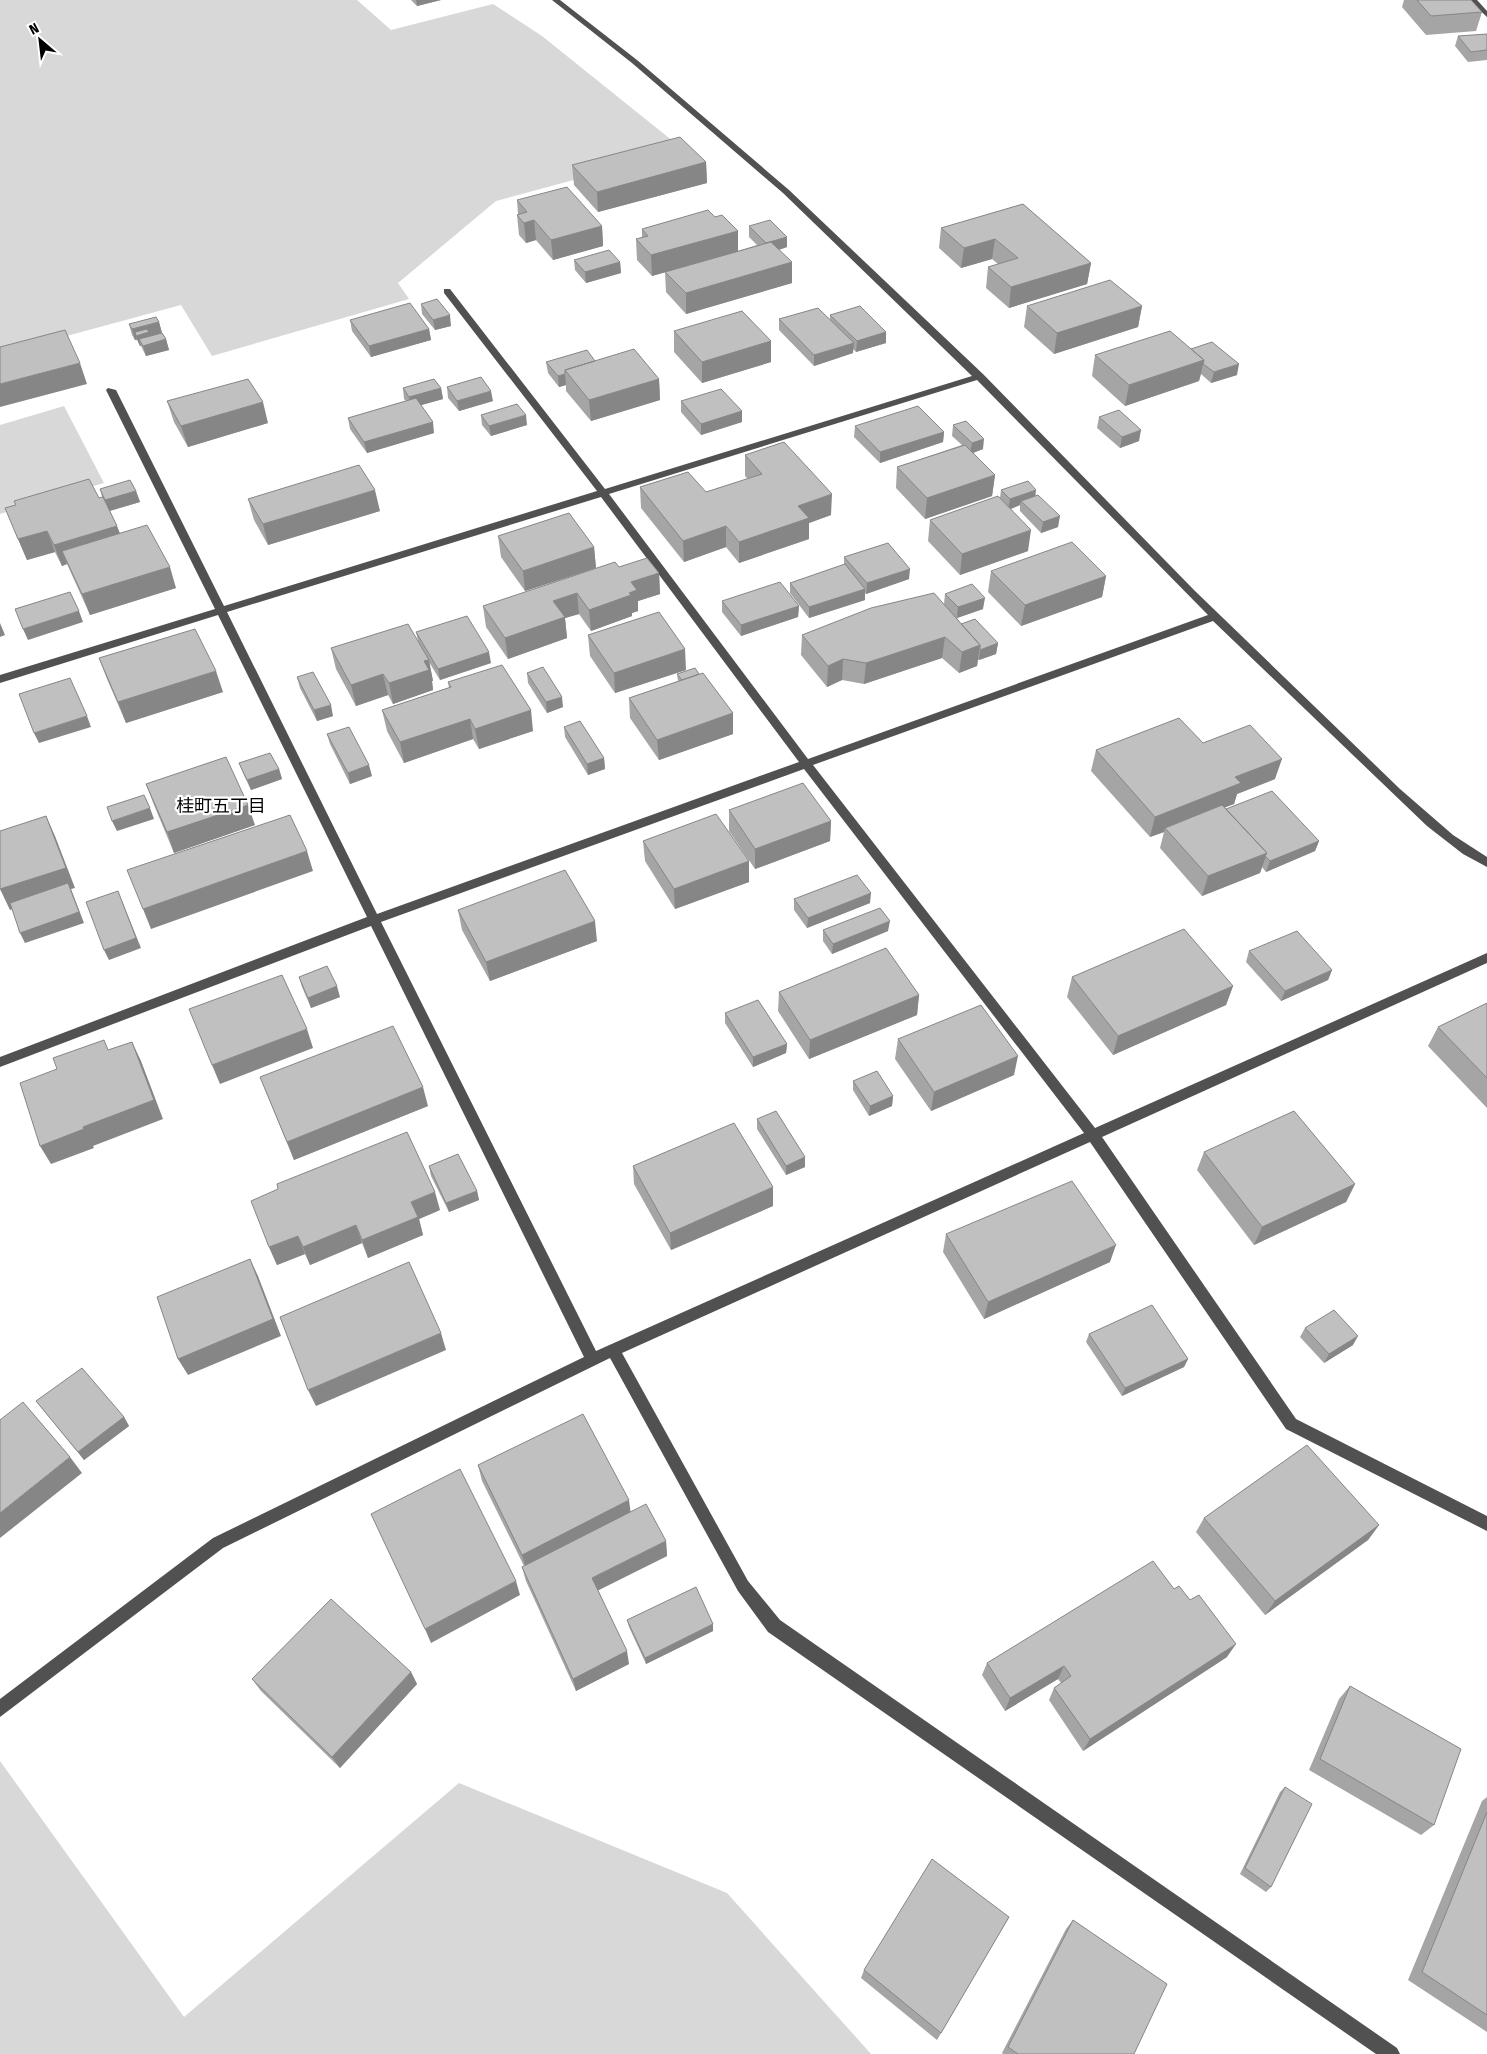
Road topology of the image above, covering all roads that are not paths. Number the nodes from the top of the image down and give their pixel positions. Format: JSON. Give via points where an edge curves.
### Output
{"nodes":[{"id":1,"x":556,"y":0,"type":"edge"},
{"id":2,"x":1473,"y":0,"type":"edge"},
{"id":3,"x":1487,"y":15,"type":"edge"},
{"id":4,"x":447,"y":291,"type":"dead end"},
{"id":5,"x":980,"y":376,"type":"junction"},
{"id":6,"x":111,"y":390,"type":"dead end"},
{"id":7,"x":603,"y":493,"type":"junction"},
{"id":8,"x":220,"y":610,"type":"junction"},
{"id":9,"x":1213,"y":617,"type":"junction"},
{"id":10,"x":0,"y":679,"type":"edge"},
{"id":11,"x":806,"y":764,"type":"junction"},
{"id":12,"x":1487,"y":863,"type":"edge"},
{"id":13,"x":373,"y":920,"type":"junction"},
{"id":14,"x":1487,"y":958,"type":"edge"},
{"id":15,"x":0,"y":1062,"type":"edge"},
{"id":16,"x":1092,"y":1135,"type":"junction"},
{"id":17,"x":613,"y":1350,"type":"junction"},
{"id":18,"x":593,"y":1360,"type":"junction"},
{"id":19,"x":1487,"y":1524,"type":"edge"},
{"id":20,"x":0,"y":1709,"type":"edge"},
{"id":21,"x":1391,"y":2054,"type":"edge"}],
"edges":[{"from":1,"to":5,"type":"street","via":[[729,140]]},
{"from":2,"to":3,"type":"street"},
{"from":4,"to":7,"type":"street"},
{"from":5,"to":7,"type":"street"},
{"from":5,"to":9,"type":"street"},
{"from":6,"to":8,"type":"street"},
{"from":7,"to":8,"type":"street"},
{"from":7,"to":11,"type":"street"},
{"from":8,"to":10,"type":"street"},
{"from":8,"to":13,"type":"street"},
{"from":9,"to":11,"type":"street"},
{"from":9,"to":12,"type":"street","via":[[1397,792],[1462,849]]},
{"from":11,"to":13,"type":"street"},
{"from":11,"to":16,"type":"street"},
{"from":13,"to":15,"type":"street"},
{"from":13,"to":18,"type":"street"},
{"from":14,"to":16,"type":"street"},
{"from":16,"to":17,"type":"street"},
{"from":16,"to":19,"type":"street","via":[[1291,1424]]},
{"from":17,"to":18,"type":"street"},
{"from":17,"to":21,"type":"street","via":[[743,1586],[774,1626]]},
{"from":18,"to":20,"type":"street","via":[[218,1543]]}]}
